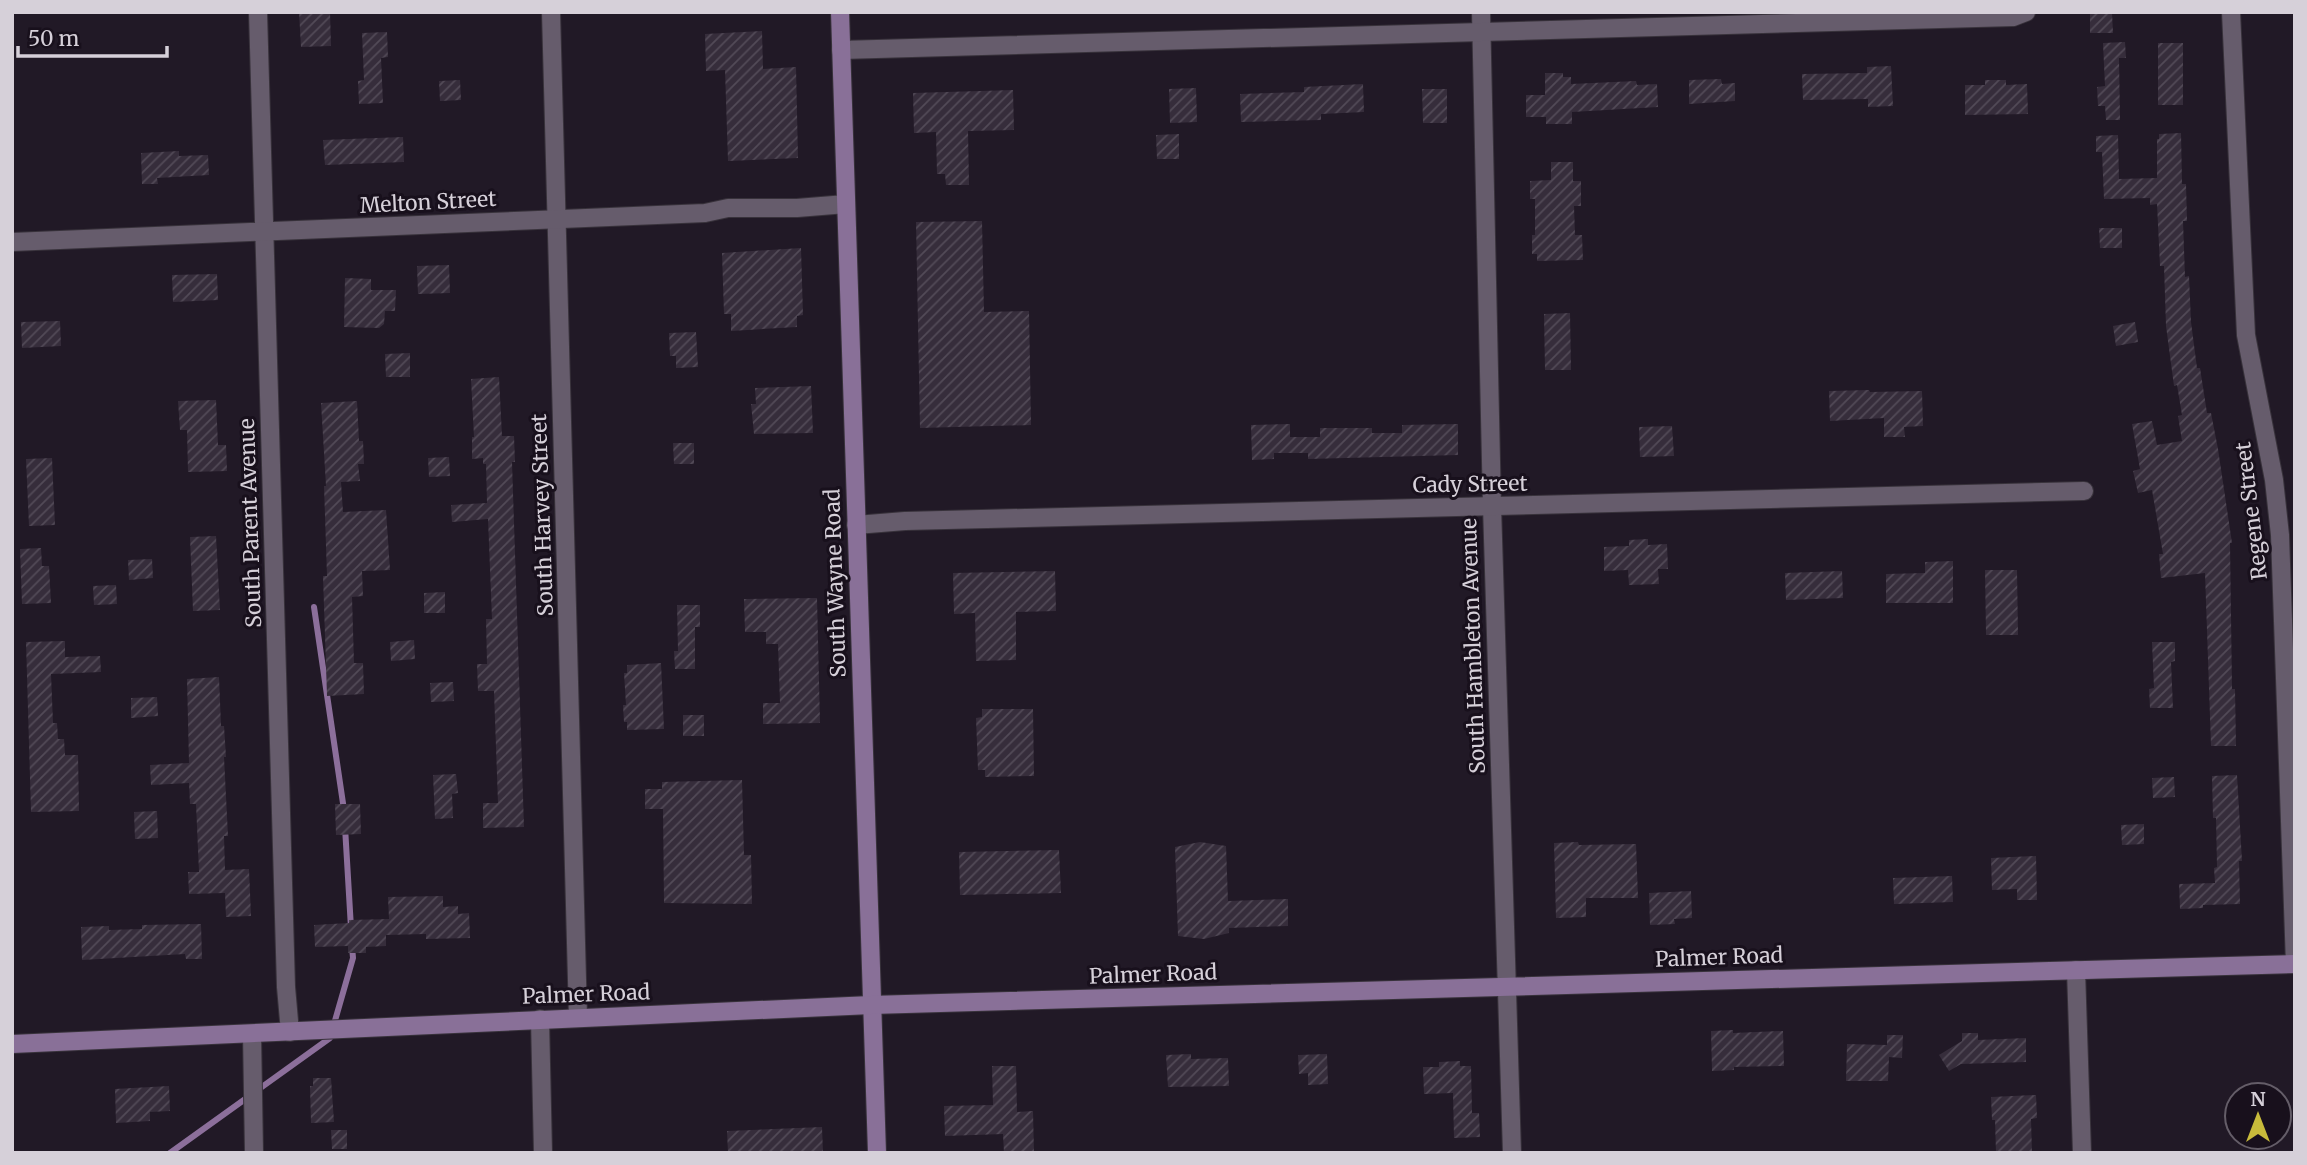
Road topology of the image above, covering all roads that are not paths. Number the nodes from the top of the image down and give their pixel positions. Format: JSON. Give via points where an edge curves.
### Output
{"nodes":[{"id":1,"x":258,"y":12,"type":"edge"},
{"id":2,"x":551,"y":12,"type":"edge"},
{"id":3,"x":840,"y":12,"type":"edge"},
{"id":4,"x":1481,"y":12,"type":"edge"},
{"id":5,"x":2026,"y":12,"type":"edge"},
{"id":6,"x":2231,"y":12,"type":"edge"},
{"id":7,"x":1482,"y":32,"type":"junction"},
{"id":8,"x":841,"y":50,"type":"junction"},
{"id":9,"x":846,"y":204,"type":"junction"},
{"id":10,"x":556,"y":219,"type":"junction"},
{"id":11,"x":264,"y":232,"type":"junction"},
{"id":12,"x":12,"y":242,"type":"edge"},
{"id":13,"x":2084,"y":491,"type":"dead end"},
{"id":14,"x":1492,"y":506,"type":"junction"},
{"id":15,"x":856,"y":525,"type":"junction"},
{"id":16,"x":2295,"y":964,"type":"edge"},
{"id":17,"x":2076,"y":970,"type":"junction"},
{"id":18,"x":1506,"y":986,"type":"junction"},
{"id":19,"x":871,"y":1005,"type":"junction"},
{"id":20,"x":578,"y":1017,"type":"junction"},
{"id":21,"x":540,"y":1019,"type":"junction"},
{"id":22,"x":290,"y":1031,"type":"junction"},
{"id":23,"x":252,"y":1034,"type":"junction"},
{"id":24,"x":12,"y":1044,"type":"edge"},
{"id":25,"x":254,"y":1153,"type":"edge"},
{"id":26,"x":543,"y":1153,"type":"edge"},
{"id":27,"x":877,"y":1153,"type":"edge"},
{"id":28,"x":1512,"y":1153,"type":"edge"},
{"id":29,"x":2082,"y":1153,"type":"edge"}],
"edges":[{"from":1,"to":11,"type":"street","name":"South Parent Avenue"},
{"from":2,"to":10,"type":"street","name":"South Harvey Street"},
{"from":3,"to":8,"type":"street","name":"South Wayne Road"},
{"from":4,"to":7,"type":"street","name":"South Hambleton Avenue"},
{"from":5,"to":7,"type":"street","via":[[2013,17]]},
{"from":6,"to":16,"type":"street","name":"Regene Street","via":[[2246,335],[2280,535]]},
{"from":7,"to":8,"type":"street"},
{"from":7,"to":14,"type":"street","name":"South Hambleton Avenue"},
{"from":8,"to":9,"type":"street","name":"South Wayne Road"},
{"from":9,"to":10,"type":"street","name":"Melton Street"},
{"from":9,"to":15,"type":"street","name":"South Wayne Road"},
{"from":10,"to":11,"type":"street","name":"Melton Street"},
{"from":10,"to":20,"type":"street","name":"South Harvey Street"},
{"from":11,"to":12,"type":"street","name":"Melton Street"},
{"from":11,"to":22,"type":"street","name":"South Parent Avenue"},
{"from":13,"to":14,"type":"street","name":"Cady Street"},
{"from":14,"to":15,"type":"street","name":"Cady Street"},
{"from":14,"to":18,"type":"street","name":"South Hambleton Avenue"},
{"from":15,"to":19,"type":"street","name":"South Wayne Road"},
{"from":16,"to":17,"type":"street","name":"Palmer Road"},
{"from":17,"to":18,"type":"street","name":"Palmer Road"},
{"from":17,"to":29,"type":"street"},
{"from":18,"to":19,"type":"street","name":"Palmer Road"},
{"from":18,"to":28,"type":"street","name":"South Hambleton Avenue"},
{"from":19,"to":20,"type":"street","name":"Palmer Road"},
{"from":19,"to":27,"type":"street","name":"South Wayne Road"},
{"from":20,"to":21,"type":"street","name":"Palmer Road"},
{"from":21,"to":22,"type":"street","name":"Palmer Road"},
{"from":21,"to":26,"type":"street"},
{"from":22,"to":23,"type":"street","name":"Palmer Road"},
{"from":23,"to":24,"type":"street","name":"Palmer Road"},
{"from":23,"to":25,"type":"street"}]}
